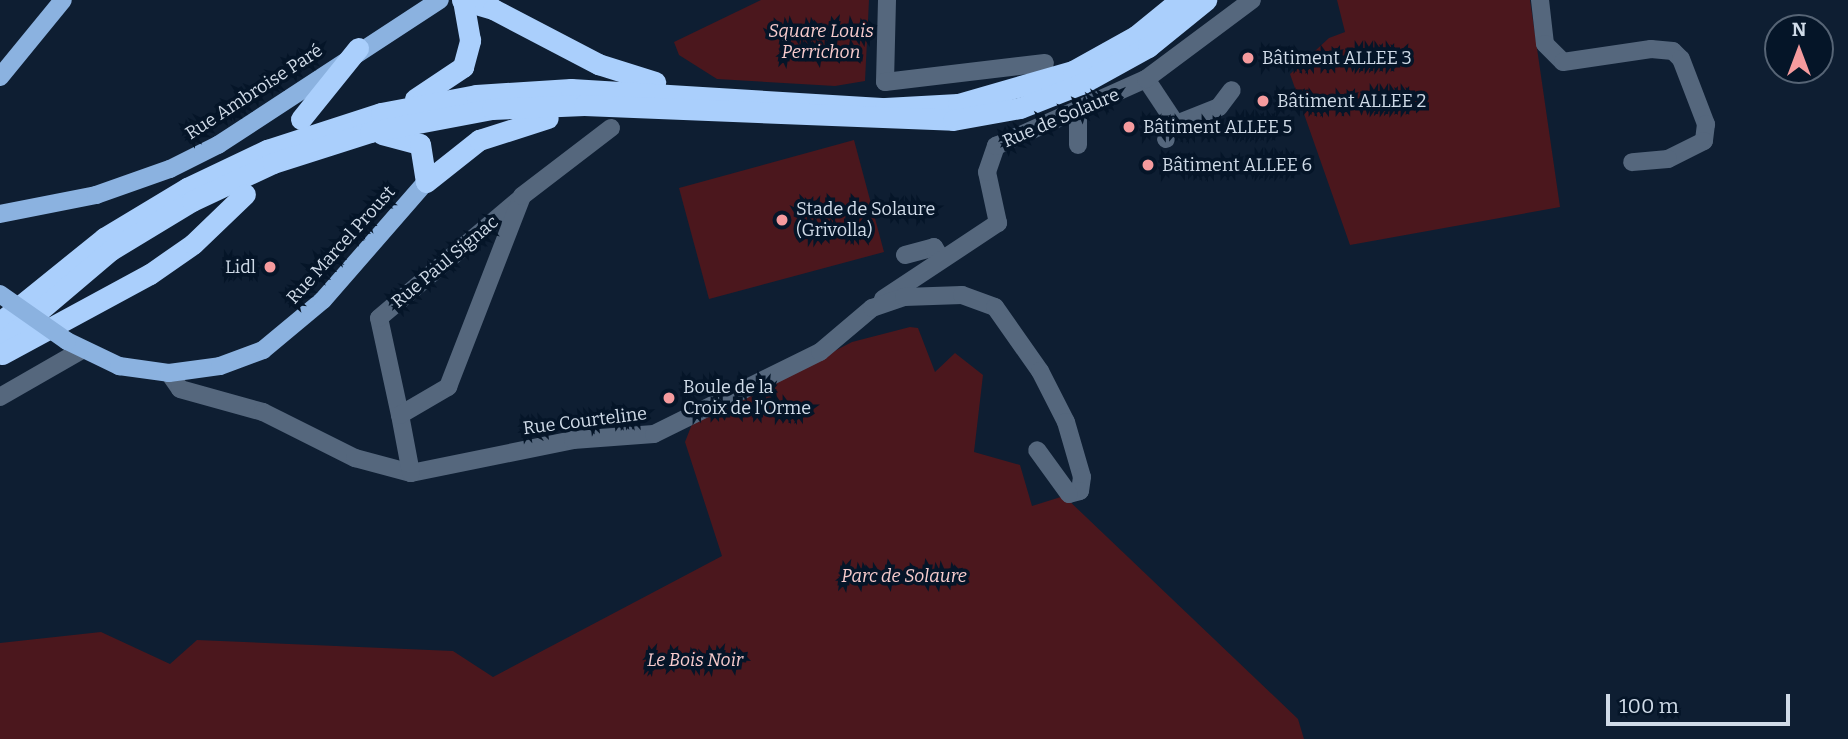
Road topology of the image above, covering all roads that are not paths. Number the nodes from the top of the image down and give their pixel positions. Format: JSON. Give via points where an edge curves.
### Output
{"nodes":[{"id":1,"x":63,"y":0,"type":"edge"},
{"id":2,"x":440,"y":0,"type":"edge"},
{"id":3,"x":463,"y":0,"type":"edge"},
{"id":4,"x":887,"y":0,"type":"edge"},
{"id":5,"x":1180,"y":0,"type":"edge"},
{"id":6,"x":1206,"y":0,"type":"edge"},
{"id":7,"x":1252,"y":0,"type":"edge"},
{"id":8,"x":1540,"y":0,"type":"edge"},
{"id":9,"x":358,"y":48,"type":"junction"},
{"id":10,"x":1045,"y":63,"type":"dead end"},
{"id":11,"x":0,"y":77,"type":"edge"},
{"id":12,"x":671,"y":93,"type":"junction"},
{"id":13,"x":584,"y":104,"type":"junction"},
{"id":14,"x":1224,"y":104,"type":"dead end"},
{"id":15,"x":405,"y":108,"type":"junction"},
{"id":16,"x":1161,"y":109,"type":"junction"},
{"id":17,"x":1078,"y":113,"type":"junction"},
{"id":18,"x":301,"y":119,"type":"dead end"},
{"id":19,"x":611,"y":128,"type":"dead end"},
{"id":20,"x":370,"y":132,"type":"junction"},
{"id":21,"x":1077,"y":140,"type":"dead end"},
{"id":22,"x":1632,"y":162,"type":"dead end"},
{"id":23,"x":426,"y":182,"type":"junction"},
{"id":24,"x":245,"y":194,"type":"dead end"},
{"id":25,"x":522,"y":196,"type":"junction"},
{"id":26,"x":0,"y":214,"type":"edge"},
{"id":27,"x":905,"y":255,"type":"dead end"},
{"id":28,"x":940,"y":257,"type":"junction"},
{"id":29,"x":0,"y":294,"type":"edge"},
{"id":30,"x":872,"y":308,"type":"junction"},
{"id":31,"x":0,"y":322,"type":"edge"},
{"id":32,"x":0,"y":344,"type":"edge"},
{"id":33,"x":74,"y":346,"type":"junction"},
{"id":34,"x":0,"y":355,"type":"edge"},
{"id":35,"x":169,"y":373,"type":"junction"},
{"id":36,"x":0,"y":397,"type":"edge"},
{"id":37,"x":400,"y":415,"type":"junction"},
{"id":38,"x":1037,"y":450,"type":"dead end"},
{"id":39,"x":411,"y":473,"type":"junction"}],
"edges":[{"from":1,"to":11,"type":"main road"},
{"from":2,"to":9,"type":"main road","name":"Rue Ambroise Paré"},
{"from":3,"to":12,"type":"highway","via":[[493,9],[598,64]]},
{"from":3,"to":15,"type":"highway","via":[[470,40],[463,67]]},
{"from":4,"to":10,"type":"street","via":[[885,82]]},
{"from":5,"to":12,"type":"highway","via":[[1108,53],[1043,83],[986,99],[885,108]]},
{"from":6,"to":13,"type":"highway","via":[[1148,47],[1081,85],[1020,108],[953,120],[887,122]]},
{"from":7,"to":16,"type":"street","name":"Rue de Solaure"},
{"from":8,"to":22,"type":"street","via":[[1545,44],[1563,62],[1651,49],[1673,51],[1681,59],[1706,124],[1704,141],[1680,155]]},
{"from":9,"to":18,"type":"highway"},
{"from":9,"to":26,"type":"main road","name":"Rue Ambroise Paré","via":[[218,145],[170,169],[96,195]]},
{"from":12,"to":15,"type":"highway","via":[[524,90]]},
{"from":13,"to":20,"type":"highway","via":[[492,109]]},
{"from":13,"to":23,"type":"highway","via":[[567,116],[499,130]]},
{"from":14,"to":16,"type":"street","name":"Rue de Solaure"},
{"from":15,"to":31,"type":"highway","via":[[300,138],[187,188],[104,238]]},
{"from":16,"to":17,"type":"street","name":"Rue de Solaure"},
{"from":17,"to":21,"type":"street"},
{"from":17,"to":28,"type":"street","name":"Rue de Solaure","via":[[996,146],[987,172],[998,223]]},
{"from":19,"to":25,"type":"street","name":"Rue Paul Signac"},
{"from":20,"to":23,"type":"highway","via":[[421,144]]},
{"from":20,"to":32,"type":"highway","via":[[273,163],[192,201],[111,250]]},
{"from":23,"to":35,"type":"main road","name":"Rue Marcel Proust","via":[[284,336],[220,366]]},
{"from":24,"to":34,"type":"highway","via":[[193,244],[150,274]]},
{"from":25,"to":37,"type":"street","name":"Rue Paul Signac","via":[[447,387]]},
{"from":25,"to":37,"type":"street","name":"Rue Paul Signac","via":[[379,318]]},
{"from":27,"to":28,"type":"street","via":[[934,247]]},
{"from":28,"to":30,"type":"street","name":"Rue de Solaure"},
{"from":29,"to":33,"type":"main road","bridge":true},
{"from":30,"to":38,"type":"street","name":"Rue Courteline","via":[[930,294],[962,295],[995,307],[1040,371],[1066,422],[1080,491],[1069,494]]},
{"from":30,"to":39,"type":"street","name":"Rue Courteline","via":[[820,352],[687,422],[654,434],[572,440]]},
{"from":33,"to":35,"type":"main road","via":[[119,366]]},
{"from":33,"to":36,"type":"street"},
{"from":35,"to":39,"type":"street","name":"Rue Courteline","via":[[180,390],[263,412],[355,458]]},
{"from":37,"to":39,"type":"street","name":"Rue Paul Signac"}]}
